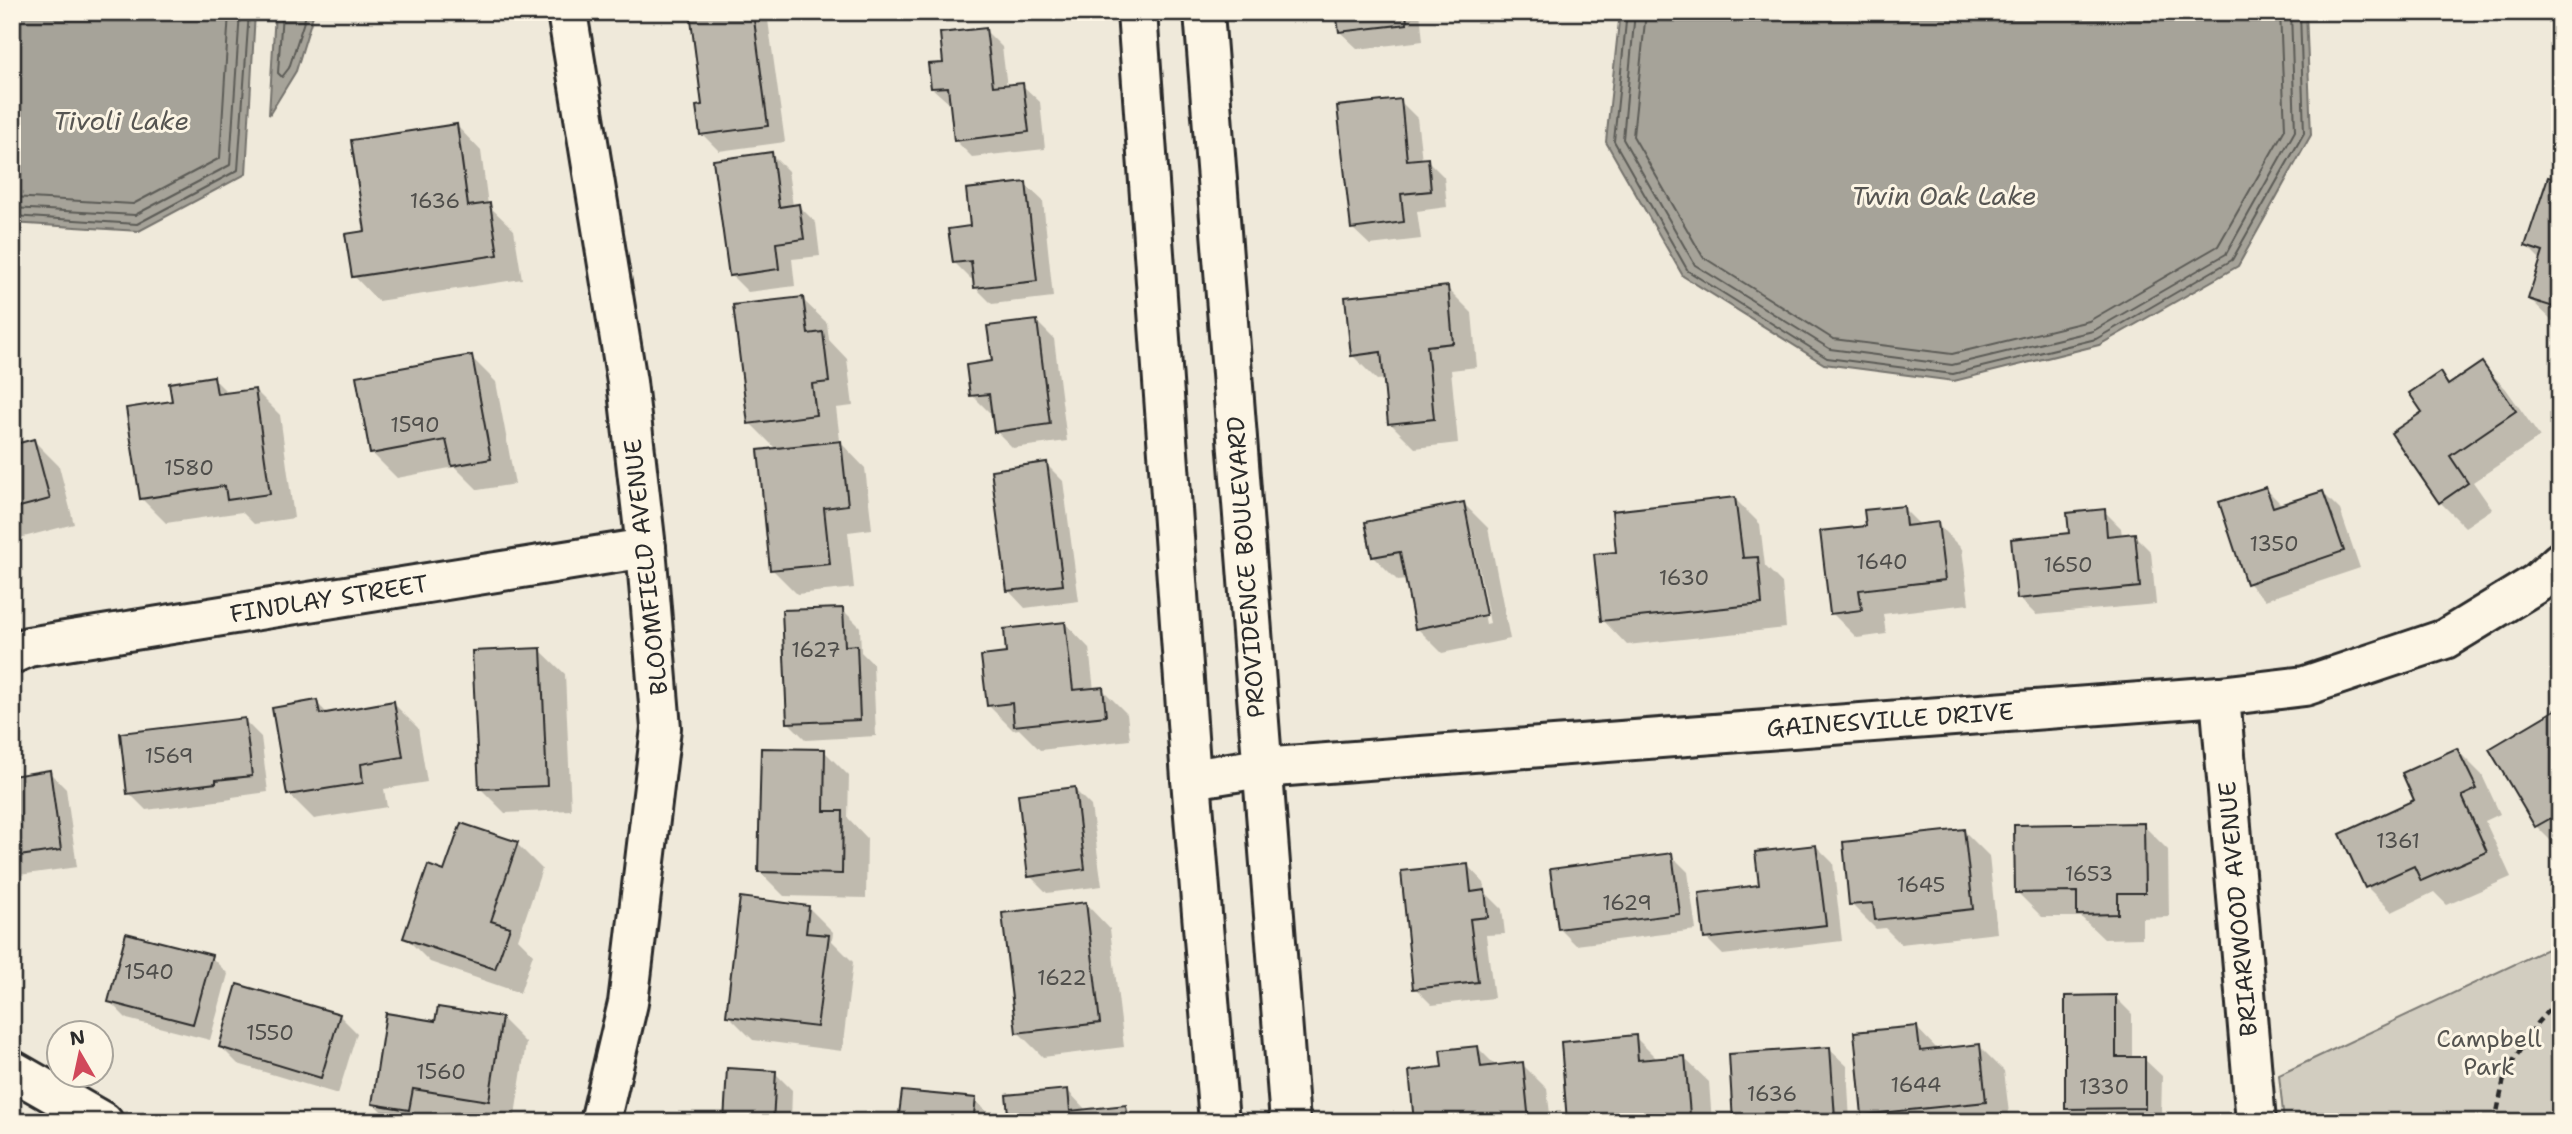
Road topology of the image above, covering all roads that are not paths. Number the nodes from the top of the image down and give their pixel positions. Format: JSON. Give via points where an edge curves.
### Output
{"nodes":[{"id":1,"x":567,"y":12,"type":"edge"},
{"id":2,"x":1137,"y":12,"type":"edge"},
{"id":3,"x":1204,"y":12,"type":"edge"},
{"id":4,"x":646,"y":548,"type":"junction"},
{"id":5,"x":2560,"y":562,"type":"edge"},
{"id":6,"x":12,"y":654,"type":"edge"},
{"id":7,"x":2220,"y":695,"type":"junction"},
{"id":8,"x":1261,"y":768,"type":"junction"},
{"id":9,"x":1191,"y":779,"type":"junction"},
{"id":10,"x":12,"y":1070,"type":"edge"},
{"id":11,"x":103,"y":1122,"type":"edge"},
{"id":12,"x":600,"y":1122,"type":"edge"},
{"id":13,"x":1219,"y":1122,"type":"edge"},
{"id":14,"x":1290,"y":1122,"type":"edge"},
{"id":15,"x":2256,"y":1122,"type":"edge"}],
"edges":[{"from":1,"to":4,"type":"street","name":"BLOOMFIELD AVENUE","via":[[627,382]]},
{"from":2,"to":9,"type":"street"},
{"from":3,"to":8,"type":"street","name":"PROVIDENCE BOULEVARD"},
{"from":4,"to":6,"type":"street","name":"FINDLAY STREET","via":[[28,647]]},
{"from":4,"to":12,"type":"street","name":"BLOOMFIELD AVENUE","via":[[661,728],[628,1003]]},
{"from":5,"to":7,"type":"street","name":"GAINESVILLE DRIVE","via":[[2537,583],[2445,639],[2305,686]]},
{"from":7,"to":8,"type":"street","name":"GAINESVILLE DRIVE"},
{"from":7,"to":15,"type":"street","name":"BRIARWOOD AVENUE"},
{"from":8,"to":9,"type":"street","name":"GAINESVILLE DRIVE"},
{"from":8,"to":14,"type":"street","name":"PROVIDENCE BOULEVARD"},
{"from":9,"to":13,"type":"street"},
{"from":10,"to":11,"type":"street"}]}
